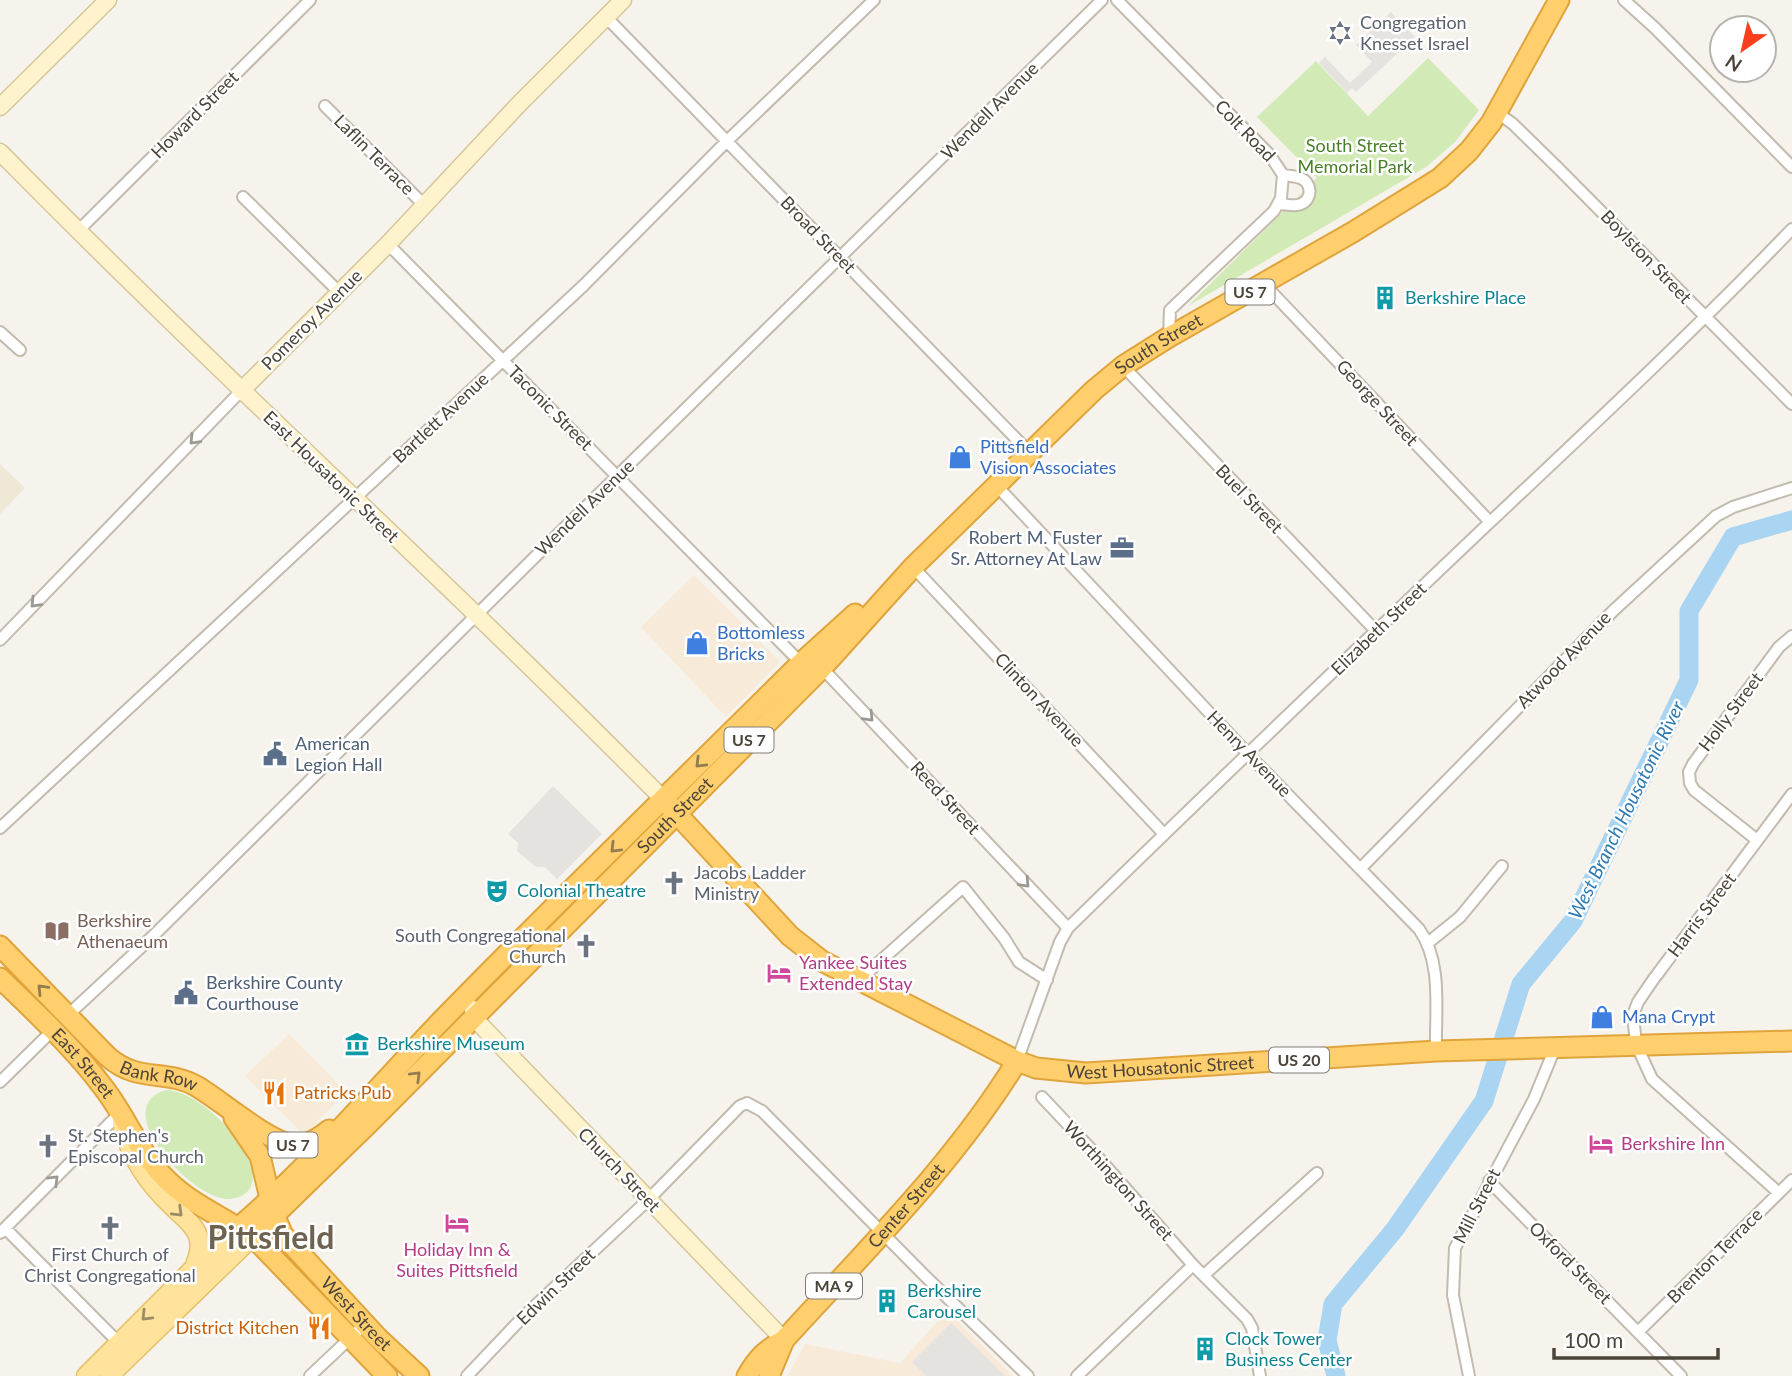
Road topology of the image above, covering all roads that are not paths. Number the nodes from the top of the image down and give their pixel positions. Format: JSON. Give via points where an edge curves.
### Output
{"nodes":[{"id":1,"x":108,"y":0,"type":"edge"},
{"id":2,"x":310,"y":0,"type":"edge"},
{"id":3,"x":623,"y":0,"type":"edge"},
{"id":4,"x":874,"y":0,"type":"edge"},
{"id":5,"x":1102,"y":0,"type":"edge"},
{"id":6,"x":1117,"y":0,"type":"edge"},
{"id":7,"x":1559,"y":0,"type":"edge"},
{"id":8,"x":1624,"y":0,"type":"edge"},
{"id":9,"x":607,"y":18,"type":"junction"},
{"id":10,"x":325,"y":106,"type":"dead end"},
{"id":11,"x":0,"y":107,"type":"edge"},
{"id":12,"x":1498,"y":113,"type":"junction"},
{"id":13,"x":727,"y":141,"type":"junction"},
{"id":14,"x":0,"y":152,"type":"edge"},
{"id":15,"x":1792,"y":167,"type":"edge"},
{"id":16,"x":1283,"y":175,"type":"junction"},
{"id":17,"x":243,"y":197,"type":"dead end"},
{"id":18,"x":423,"y":204,"type":"junction"},
{"id":19,"x":1279,"y":204,"type":"junction"},
{"id":20,"x":1792,"y":229,"type":"edge"},
{"id":21,"x":79,"y":230,"type":"junction"},
{"id":22,"x":388,"y":244,"type":"junction"},
{"id":23,"x":840,"y":258,"type":"junction"},
{"id":24,"x":1264,"y":284,"type":"junction"},
{"id":25,"x":339,"y":292,"type":"junction"},
{"id":26,"x":1705,"y":318,"type":"junction"},
{"id":27,"x":0,"y":331,"type":"edge"},
{"id":28,"x":1169,"y":337,"type":"junction"},
{"id":29,"x":20,"y":350,"type":"dead end"},
{"id":30,"x":503,"y":361,"type":"junction"},
{"id":31,"x":1123,"y":366,"type":"junction"},
{"id":32,"x":241,"y":391,"type":"junction"},
{"id":33,"x":1792,"y":404,"type":"edge"},
{"id":34,"x":1029,"y":452,"type":"junction"},
{"id":35,"x":617,"y":476,"type":"junction"},
{"id":36,"x":996,"y":485,"type":"junction"},
{"id":37,"x":1792,"y":488,"type":"edge"},
{"id":38,"x":355,"y":499,"type":"junction"},
{"id":39,"x":1490,"y":522,"type":"junction"},
{"id":40,"x":913,"y":567,"type":"junction"},
{"id":41,"x":475,"y":615,"type":"junction"},
{"id":42,"x":1376,"y":631,"type":"junction"},
{"id":43,"x":1792,"y":636,"type":"edge"},
{"id":44,"x":0,"y":640,"type":"edge"},
{"id":45,"x":801,"y":663,"type":"junction"},
{"id":46,"x":822,"y":668,"type":"junction"},
{"id":47,"x":1248,"y":754,"type":"junction"},
{"id":48,"x":1792,"y":794,"type":"edge"},
{"id":49,"x":670,"y":807,"type":"junction"},
{"id":50,"x":0,"y":828,"type":"edge"},
{"id":51,"x":1164,"y":834,"type":"junction"},
{"id":52,"x":1758,"y":840,"type":"junction"},
{"id":53,"x":1502,"y":866,"type":"dead end"},
{"id":54,"x":1361,"y":868,"type":"junction"},
{"id":55,"x":1068,"y":928,"type":"junction"},
{"id":56,"x":1429,"y":942,"type":"junction"},
{"id":57,"x":0,"y":946,"type":"edge"},
{"id":58,"x":0,"y":978,"type":"edge"},
{"id":59,"x":1047,"y":980,"type":"junction"},
{"id":60,"x":858,"y":981,"type":"junction"},
{"id":61,"x":471,"y":992,"type":"junction"},
{"id":62,"x":68,"y":1015,"type":"junction"},
{"id":63,"x":474,"y":1018,"type":"junction"},
{"id":64,"x":53,"y":1030,"type":"junction"},
{"id":65,"x":1792,"y":1041,"type":"edge"},
{"id":66,"x":1636,"y":1044,"type":"junction"},
{"id":67,"x":1548,"y":1048,"type":"junction"},
{"id":68,"x":1436,"y":1051,"type":"junction"},
{"id":69,"x":107,"y":1056,"type":"joint"},
{"id":70,"x":1017,"y":1061,"type":"junction"},
{"id":71,"x":0,"y":1082,"type":"edge"},
{"id":72,"x":373,"y":1093,"type":"junction"},
{"id":73,"x":210,"y":1096,"type":"junction"},
{"id":74,"x":1042,"y":1097,"type":"dead end"},
{"id":75,"x":120,"y":1113,"type":"junction"},
{"id":76,"x":1317,"y":1173,"type":"dead end"},
{"id":77,"x":266,"y":1174,"type":"junction"},
{"id":78,"x":1792,"y":1180,"type":"edge"},
{"id":79,"x":1489,"y":1181,"type":"junction"},
{"id":80,"x":1779,"y":1193,"type":"junction"},
{"id":81,"x":648,"y":1200,"type":"junction"},
{"id":82,"x":272,"y":1207,"type":"junction"},
{"id":83,"x":242,"y":1225,"type":"junction"},
{"id":84,"x":3,"y":1230,"type":"edge"},
{"id":85,"x":882,"y":1231,"type":"junction"},
{"id":86,"x":1193,"y":1265,"type":"junction"},
{"id":87,"x":194,"y":1268,"type":"junction"},
{"id":88,"x":1204,"y":1275,"type":"junction"},
{"id":89,"x":358,"y":1331,"type":"junction"},
{"id":90,"x":1638,"y":1332,"type":"junction"},
{"id":91,"x":784,"y":1340,"type":"junction"},
{"id":92,"x":119,"y":1343,"type":"junction"},
{"id":93,"x":86,"y":1376,"type":"edge"},
{"id":94,"x":109,"y":1376,"type":"edge"},
{"id":95,"x":310,"y":1376,"type":"edge"},
{"id":96,"x":387,"y":1376,"type":"edge"},
{"id":97,"x":419,"y":1376,"type":"edge"},
{"id":98,"x":467,"y":1376,"type":"edge"},
{"id":99,"x":747,"y":1376,"type":"edge"},
{"id":100,"x":769,"y":1376,"type":"edge"},
{"id":101,"x":1028,"y":1376,"type":"edge"},
{"id":102,"x":1077,"y":1376,"type":"edge"},
{"id":103,"x":1259,"y":1376,"type":"edge"},
{"id":104,"x":1469,"y":1376,"type":"edge"},
{"id":105,"x":1681,"y":1376,"type":"edge"}],
"edges":[{"from":1,"to":11,"type":"street"},
{"from":2,"to":21,"type":"street","name":"Howard Street"},
{"from":3,"to":9,"type":"street","name":"Pomeroy Avenue"},
{"from":4,"to":13,"type":"street","name":"Bartlett Avenue"},
{"from":5,"to":23,"type":"street","name":"Wendell Avenue"},
{"from":6,"to":16,"type":"street","name":"Colt Road","via":[[1269,154]]},
{"from":7,"to":12,"type":"highway","name":"South Street","number":"US 7"},
{"from":8,"to":15,"type":"street"},
{"from":9,"to":13,"type":"street","name":"Broad Street"},
{"from":9,"to":18,"type":"street","name":"Pomeroy Avenue"},
{"from":10,"to":18,"type":"street","name":"Laflin Terrace"},
{"from":12,"to":24,"type":"highway","name":"South Street","number":"US 7","via":[[1469,151],[1433,183]]},
{"from":12,"to":26,"type":"street","name":"Boylston Street"},
{"from":13,"to":23,"type":"street","name":"Broad Street"},
{"from":13,"to":30,"type":"street","name":"Bartlett Avenue"},
{"from":14,"to":21,"type":"street","name":"East Housatonic Street"},
{"from":16,"to":19,"type":"street","name":"Colt Road"},
{"from":16,"to":19,"type":"street","via":[[1303,179],[1310,194],[1299,205]]},
{"from":17,"to":25,"type":"street"},
{"from":18,"to":22,"type":"street","name":"Pomeroy Avenue"},
{"from":19,"to":28,"type":"street","via":[[1170,310]]},
{"from":20,"to":26,"type":"street","name":"Elizabeth Street"},
{"from":21,"to":32,"type":"street","name":"East Housatonic Street"},
{"from":22,"to":25,"type":"street","name":"Pomeroy Avenue"},
{"from":22,"to":30,"type":"street","name":"Taconic Street"},
{"from":23,"to":34,"type":"street","name":"Broad Street"},
{"from":23,"to":35,"type":"street","name":"Wendell Avenue"},
{"from":24,"to":28,"type":"highway","name":"South Street","number":"US 7"},
{"from":24,"to":39,"type":"street","name":"George Street"},
{"from":25,"to":32,"type":"street","name":"Pomeroy Avenue"},
{"from":26,"to":33,"type":"street","name":"Boylston Street"},
{"from":26,"to":39,"type":"street","name":"Elizabeth Street"},
{"from":27,"to":29,"type":"street"},
{"from":28,"to":31,"type":"highway","name":"South Street","number":"US 7"},
{"from":30,"to":35,"type":"street","name":"Taconic Street"},
{"from":30,"to":38,"type":"street","name":"Bartlett Avenue"},
{"from":31,"to":34,"type":"highway","name":"South Street","number":"US 7"},
{"from":31,"to":42,"type":"street","name":"Buel Street"},
{"from":32,"to":38,"type":"street","name":"East Housatonic Street"},
{"from":32,"to":44,"type":"street","name":"Pomeroy Avenue","one_way":true},
{"from":34,"to":36,"type":"highway","name":"South Street","number":"US 7"},
{"from":35,"to":41,"type":"street","name":"Wendell Avenue"},
{"from":35,"to":45,"type":"street","name":"Taconic Street"},
{"from":36,"to":40,"type":"highway","name":"South Street","number":"US 7"},
{"from":36,"to":47,"type":"street","name":"Henry Avenue"},
{"from":37,"to":54,"type":"street","name":"Atwood Avenue","via":[[1716,516],[1613,611]]},
{"from":38,"to":41,"type":"street","name":"East Housatonic Street"},
{"from":38,"to":50,"type":"street","name":"Bartlett Avenue"},
{"from":39,"to":42,"type":"street","name":"Elizabeth Street"},
{"from":40,"to":45,"type":"highway","name":"South Street","number":"US 7"},
{"from":40,"to":46,"type":"highway","name":"South Street","number":"US 7"},
{"from":40,"to":51,"type":"street","name":"Clinton Avenue"},
{"from":41,"to":49,"type":"street","name":"East Housatonic Street"},
{"from":41,"to":62,"type":"street","name":"Wendell Avenue"},
{"from":42,"to":47,"type":"street","name":"Elizabeth Street"},
{"from":43,"to":52,"type":"street","name":"Holly Street","via":[[1779,647],[1689,772],[1698,793]]},
{"from":45,"to":49,"type":"highway","name":"South Street","number":"US 7","one_way":true},
{"from":46,"to":49,"type":"highway","name":"South Street","number":"US 7"},
{"from":46,"to":55,"type":"street","name":"Reed Street","one_way":true},
{"from":47,"to":51,"type":"street","name":"Elizabeth Street"},
{"from":47,"to":54,"type":"street","name":"Henry Avenue"},
{"from":48,"to":52,"type":"street","name":"Harris Street"},
{"from":49,"to":60,"type":"highway","name":"West Housatonic Street","number":"US 20","via":[[790,936]]},
{"from":49,"to":61,"type":"highway","name":"South Street","number":"US 7","one_way":true},
{"from":49,"to":63,"type":"highway","name":"South Street","number":"US 7"},
{"from":51,"to":55,"type":"street","name":"Elizabeth Street"},
{"from":52,"to":66,"type":"street","name":"Harris Street","via":[[1638,1002],[1633,1014]]},
{"from":53,"to":56,"type":"street","via":[[1460,917]]},
{"from":54,"to":56,"type":"street","name":"Henry Avenue"},
{"from":55,"to":59,"type":"street","name":"Elizabeth Street"},
{"from":56,"to":68,"type":"street","via":[[1434,960]]},
{"from":62,"to":57,"type":"highway","name":"East Street","number":"US 7","one_way":true},
{"from":58,"to":64,"type":"highway","name":"East Street"},
{"from":59,"to":60,"type":"street","via":[[1019,962],[962,887]]},
{"from":59,"to":70,"type":"street","name":"Elizabeth Street"},
{"from":60,"to":70,"type":"highway","name":"West Housatonic Street","number":"US 20"},
{"from":61,"to":63,"type":"street"},
{"from":61,"to":72,"type":"highway","name":"South Street","number":"US 7"},
{"from":62,"to":69,"type":"highway","name":"East Street","number":"US 7"},
{"from":63,"to":81,"type":"street","name":"Church Street"},
{"from":82,"to":63,"type":"highway","name":"South Street","number":"US 7","one_way":true,"via":[[368,1125]]},
{"from":64,"to":71,"type":"street"},
{"from":64,"to":75,"type":"highway","name":"East Street","via":[[92,1072]]},
{"from":65,"to":66,"type":"highway","name":"West Housatonic Street","number":"US 20"},
{"from":66,"to":67,"type":"highway","name":"West Housatonic Street","number":"US 20"},
{"from":66,"to":80,"type":"street","via":[[1652,1079]]},
{"from":67,"to":68,"type":"highway","name":"West Housatonic Street","number":"US 20"},
{"from":67,"to":79,"type":"street","name":"Mill Street","via":[[1534,1099]]},
{"from":68,"to":70,"type":"highway","name":"West Housatonic Street","number":"US 20","via":[[1086,1073],[1036,1068]]},
{"from":69,"to":73,"type":"highway","name":"Bank Row","number":"US 7","via":[[135,1074],[184,1080]]},
{"from":70,"to":85,"type":"highway","name":"Center Street","number":"MA 9","via":[[977,1124]]},
{"from":72,"to":73,"type":"highway","name":"Bank Row","number":"US 7","via":[[320,1137],[301,1145],[276,1140]]},
{"from":72,"to":82,"type":"highway"},
{"from":73,"to":77,"type":"highway","name":"Bank Row","via":[[249,1138]]},
{"from":74,"to":86,"type":"street","name":"Worthington Street"},
{"from":75,"to":83,"type":"highway","via":[[145,1155],[176,1189],[220,1208]]},
{"from":84,"to":75,"type":"street","one_way":true},
{"from":75,"to":87,"type":"main road","name":"East Street","one_way":true,"via":[[142,1172],[198,1235],[200,1248]]},
{"from":76,"to":88,"type":"street"},
{"from":77,"to":82,"type":"highway","name":"Bank Row"},
{"from":77,"to":83,"type":"highway"},
{"from":78,"to":80,"type":"street","name":"Brenton Terrace"},
{"from":79,"to":90,"type":"street","name":"Oxford Street"},
{"from":79,"to":104,"type":"street","name":"Mill Street","via":[[1459,1237],[1453,1262],[1453,1295]]},
{"from":80,"to":90,"type":"street","name":"Brenton Terrace"},
{"from":81,"to":85,"type":"street","name":"Edwin Street","via":[[747,1103],[762,1111]]},
{"from":81,"to":91,"type":"street","name":"Church Street"},
{"from":81,"to":98,"type":"street","name":"Edwin Street"},
{"from":82,"to":83,"type":"highway"},
{"from":82,"to":89,"type":"highway","name":"West Street","via":[[289,1244]]},
{"from":83,"to":87,"type":"main road"},
{"from":83,"to":89,"type":"highway","name":"West Street"},
{"from":83,"to":94,"type":"main road"},
{"from":84,"to":92,"type":"street"},
{"from":85,"to":91,"type":"highway","name":"Center Street","number":"MA 9"},
{"from":85,"to":101,"type":"street"},
{"from":86,"to":88,"type":"street","name":"Worthington Street"},
{"from":86,"to":102,"type":"street"},
{"from":87,"to":92,"type":"main road","one_way":true},
{"from":88,"to":103,"type":"street","name":"Worthington Street","via":[[1252,1328]]},
{"from":89,"to":95,"type":"street"},
{"from":89,"to":96,"type":"highway","name":"West Street"},
{"from":89,"to":97,"type":"highway","name":"West Street"},
{"from":90,"to":105,"type":"street","name":"Oxford Street"},
{"from":91,"to":99,"type":"highway","name":"Center Street","number":"MA 9","via":[[768,1348]]},
{"from":91,"to":100,"type":"highway","name":"Center Street","number":"MA 9"},
{"from":92,"to":93,"type":"main road"}]}
